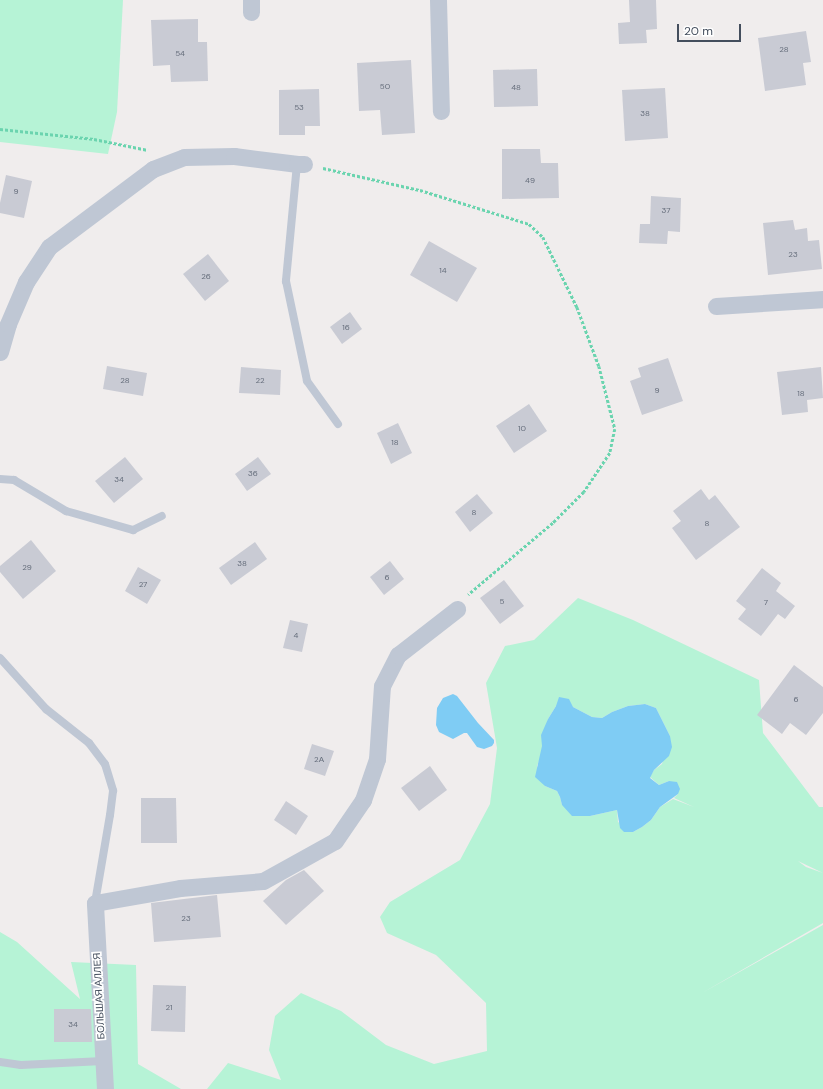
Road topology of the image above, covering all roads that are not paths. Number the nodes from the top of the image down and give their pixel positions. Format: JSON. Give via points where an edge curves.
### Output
{"nodes":[{"id":1,"x":438,"y":0,"type":"edge"},
{"id":2,"x":441,"y":111,"type":"dead end"},
{"id":3,"x":300,"y":164,"type":"joint"},
{"id":4,"x":823,"y":299,"type":"edge"},
{"id":5,"x":716,"y":306,"type":"dead end"},
{"id":6,"x":0,"y":352,"type":"edge"},
{"id":7,"x":338,"y":424,"type":"dead end"},
{"id":8,"x":0,"y":479,"type":"edge"},
{"id":9,"x":162,"y":516,"type":"dead end"},
{"id":10,"x":457,"y":609,"type":"road end"},
{"id":11,"x":0,"y":658,"type":"edge"},
{"id":12,"x":95,"y":903,"type":"junction"},
{"id":13,"x":102,"y":1061,"type":"junction"},
{"id":14,"x":0,"y":1062,"type":"edge"},
{"id":15,"x":105,"y":1089,"type":"edge"}],
"edges":[{"from":1,"to":2,"type":"street"},
{"from":3,"to":6,"type":"street","via":[[234,156],[184,157],[153,169],[49,247],[26,282],[8,324]]},
{"from":3,"to":7,"type":"lane","via":[[286,281],[307,381]]},
{"from":4,"to":5,"type":"street"},
{"from":8,"to":9,"type":"lane","via":[[14,480],[66,511],[132,530]]},
{"from":10,"to":12,"type":"street","via":[[398,655],[382,686],[377,758],[363,800],[335,841],[263,881],[180,888]]},
{"from":11,"to":12,"type":"lane","via":[[46,709],[89,743],[105,764],[113,791]]},
{"from":12,"to":13,"type":"street","name":"БОЛЬШАЯ АЛЛЕЯ"},
{"from":13,"to":14,"type":"lane","via":[[21,1066]]},
{"from":13,"to":15,"type":"street","name":"БОЛЬШАЯ АЛЛЕЯ"}]}
